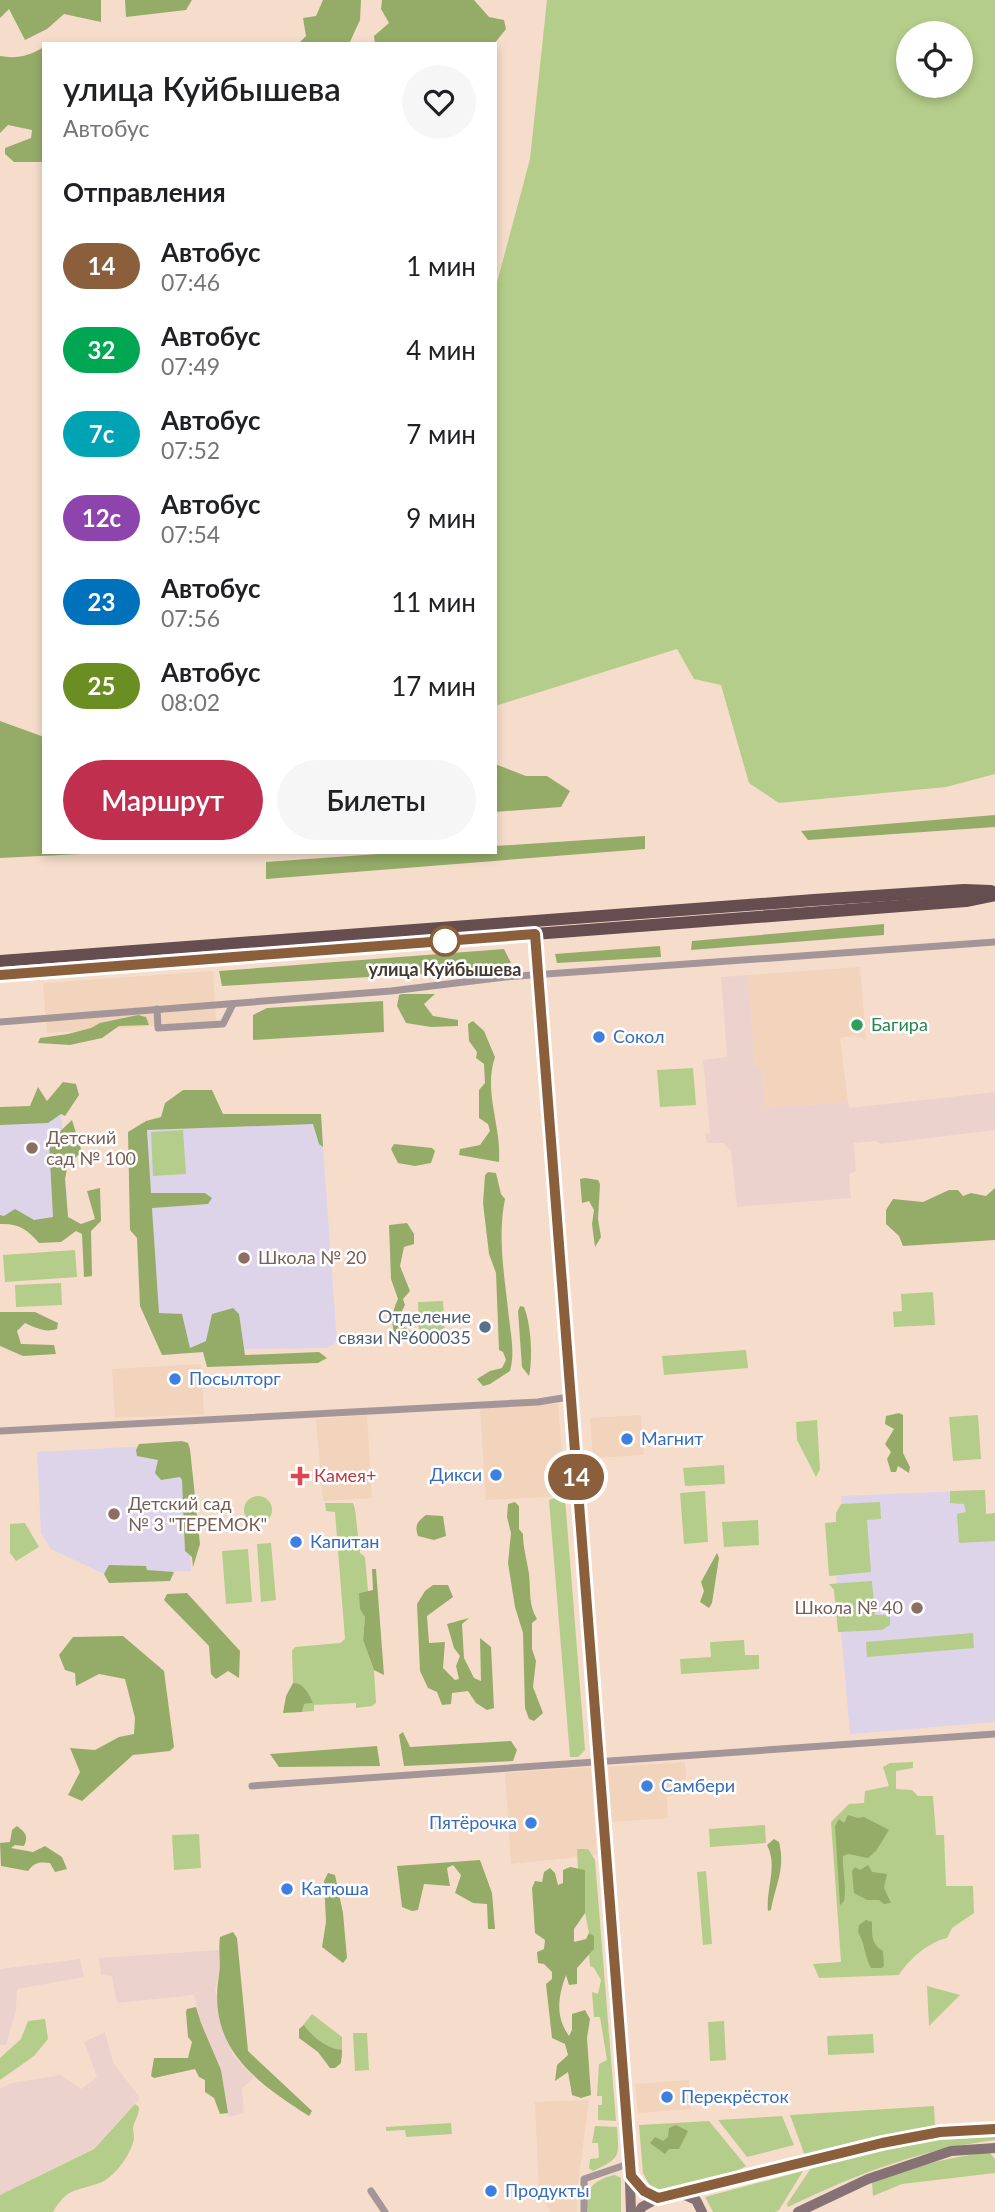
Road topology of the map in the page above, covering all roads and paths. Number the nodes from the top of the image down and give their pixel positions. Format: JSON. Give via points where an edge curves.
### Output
{"nodes":[{"id":1,"x":995,"y":893,"type":"edge"},
{"id":2,"x":534,"y":927,"type":"junction"},
{"id":3,"x":995,"y":942,"type":"edge"},
{"id":4,"x":0,"y":961,"type":"edge"},
{"id":5,"x":0,"y":975,"type":"edge"},
{"id":6,"x":538,"y":975,"type":"junction"},
{"id":7,"x":233,"y":1004,"type":"junction"},
{"id":8,"x":157,"y":1009,"type":"junction"},
{"id":9,"x":0,"y":1022,"type":"edge"},
{"id":10,"x":569,"y":1397,"type":"junction"},
{"id":11,"x":0,"y":1431,"type":"edge"},
{"id":12,"x":995,"y":1734,"type":"edge"},
{"id":13,"x":598,"y":1760,"type":"junction"},
{"id":14,"x":251,"y":1786,"type":"dead end"},
{"id":15,"x":995,"y":2129,"type":"edge"},
{"id":16,"x":995,"y":2147,"type":"edge"},
{"id":17,"x":631,"y":2163,"type":"junction"},
{"id":18,"x":631,"y":2176,"type":"junction"},
{"id":19,"x":371,"y":2191,"type":"dead end"},
{"id":20,"x":680,"y":2193,"type":"junction"},
{"id":21,"x":658,"y":2198,"type":"junction"},
{"id":22,"x":385,"y":2212,"type":"edge"},
{"id":23,"x":583,"y":2212,"type":"edge"},
{"id":24,"x":631,"y":2212,"type":"edge"},
{"id":25,"x":639,"y":2212,"type":"edge"},
{"id":26,"x":702,"y":2212,"type":"edge"},
{"id":27,"x":798,"y":2212,"type":"edge"}],
"edges":[{"from":1,"to":2,"type":"highway","via":[[964,890]]},
{"from":2,"to":4,"type":"highway"},
{"from":2,"to":5,"type":"highway"},
{"from":2,"to":6,"type":"main road"},
{"from":3,"to":6,"type":"street"},
{"from":6,"to":7,"type":"street"},
{"from":6,"to":10,"type":"main road"},
{"from":7,"to":8,"type":"street"},
{"from":7,"to":8,"type":"street","via":[[223,1024],[158,1028]]},
{"from":8,"to":9,"type":"street"},
{"from":10,"to":11,"type":"street"},
{"from":10,"to":13,"type":"main road"},
{"from":12,"to":13,"type":"street"},
{"from":13,"to":14,"type":"street"},
{"from":13,"to":17,"type":"main road"},
{"from":15,"to":20,"type":"main road","via":[[940,2132],[882,2143]]},
{"from":16,"to":27,"type":"main road","via":[[951,2151],[868,2179]]},
{"from":17,"to":18,"type":"main road"},
{"from":17,"to":23,"type":"street","via":[[584,2179]]},
{"from":18,"to":21,"type":"main road"},
{"from":18,"to":24,"type":"main road"},
{"from":19,"to":22,"type":"street"},
{"from":20,"to":21,"type":"main road"},
{"from":20,"to":26,"type":"main road","via":[[696,2200]]},
{"from":21,"to":25,"type":"main road"}]}
